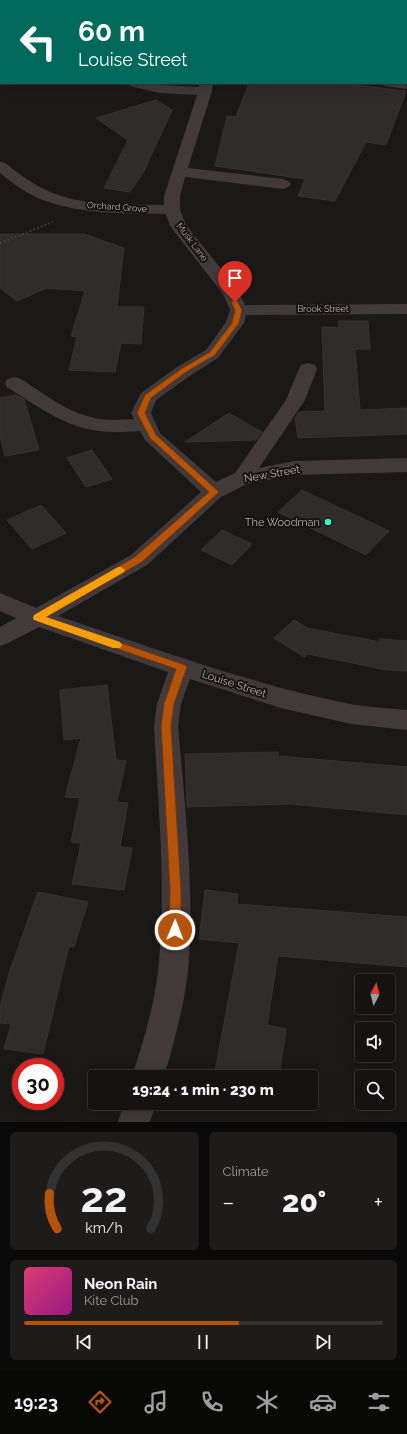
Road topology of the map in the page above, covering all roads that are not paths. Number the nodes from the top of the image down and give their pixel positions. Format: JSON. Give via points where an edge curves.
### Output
{"nodes":[{"id":1,"x":309,"y":0,"type":"edge"},
{"id":2,"x":313,"y":0,"type":"edge"},
{"id":3,"x":139,"y":84,"type":"edge"},
{"id":4,"x":206,"y":87,"type":"edge"},
{"id":5,"x":0,"y":166,"type":"edge"},
{"id":6,"x":180,"y":172,"type":"junction"},
{"id":7,"x":283,"y":184,"type":"dead end"},
{"id":8,"x":172,"y":210,"type":"junction"},
{"id":9,"x":407,"y":309,"type":"edge"},
{"id":10,"x":239,"y":310,"type":"junction"},
{"id":11,"x":308,"y":370,"type":"dead end"},
{"id":12,"x":14,"y":382,"type":"dead end"},
{"id":13,"x":147,"y":425,"type":"junction"},
{"id":14,"x":407,"y":465,"type":"edge"},
{"id":15,"x":242,"y":478,"type":"junction"},
{"id":16,"x":214,"y":492,"type":"junction"},
{"id":17,"x":0,"y":601,"type":"edge"},
{"id":18,"x":37,"y":618,"type":"junction"},
{"id":19,"x":0,"y":637,"type":"edge"},
{"id":20,"x":182,"y":667,"type":"junction"},
{"id":21,"x":407,"y":720,"type":"edge"},
{"id":22,"x":150,"y":1070,"type":"edge"},
{"id":23,"x":138,"y":1110,"type":"edge"},
{"id":24,"x":134,"y":1122,"type":"edge"}],
"edges":[{"from":1,"to":2,"type":"street"},
{"from":3,"to":4,"type":"street","via":[[159,89]]},
{"from":4,"to":6,"type":"street","name":"Musk Lane"},
{"from":5,"to":8,"type":"street","name":"Orchard Grove","via":[[26,185],[47,196],[89,207]]},
{"from":6,"to":7,"type":"street"},
{"from":6,"to":8,"type":"street","name":"Musk Lane","via":[[172,196]]},
{"from":8,"to":10,"type":"street","name":"Musk Lane","via":[[178,226],[231,293]]},
{"from":9,"to":10,"type":"street","name":"Brook Street"},
{"from":10,"to":13,"type":"street","via":[[235,323],[212,354],[148,397],[141,413]]},
{"from":11,"to":15,"type":"street","via":[[295,400]]},
{"from":12,"to":13,"type":"street","via":[[84,422],[100,425]]},
{"from":13,"to":16,"type":"street","via":[[152,436]]},
{"from":14,"to":15,"type":"street","name":"New Street","via":[[294,468]]},
{"from":15,"to":16,"type":"street","name":"New Street"},
{"from":16,"to":18,"type":"street","name":"New Street","via":[[139,560]]},
{"from":17,"to":18,"type":"street","name":"Louise Street"},
{"from":18,"to":19,"type":"street","name":"New Street"},
{"from":18,"to":20,"type":"street","name":"Louise Street"},
{"from":20,"to":21,"type":"street","name":"Louise Street","via":[[281,698],[351,714]]},
{"from":20,"to":22,"type":"street","via":[[169,704],[166,726],[176,890],[174,957],[164,1026]]},
{"from":23,"to":24,"type":"street"}]}
